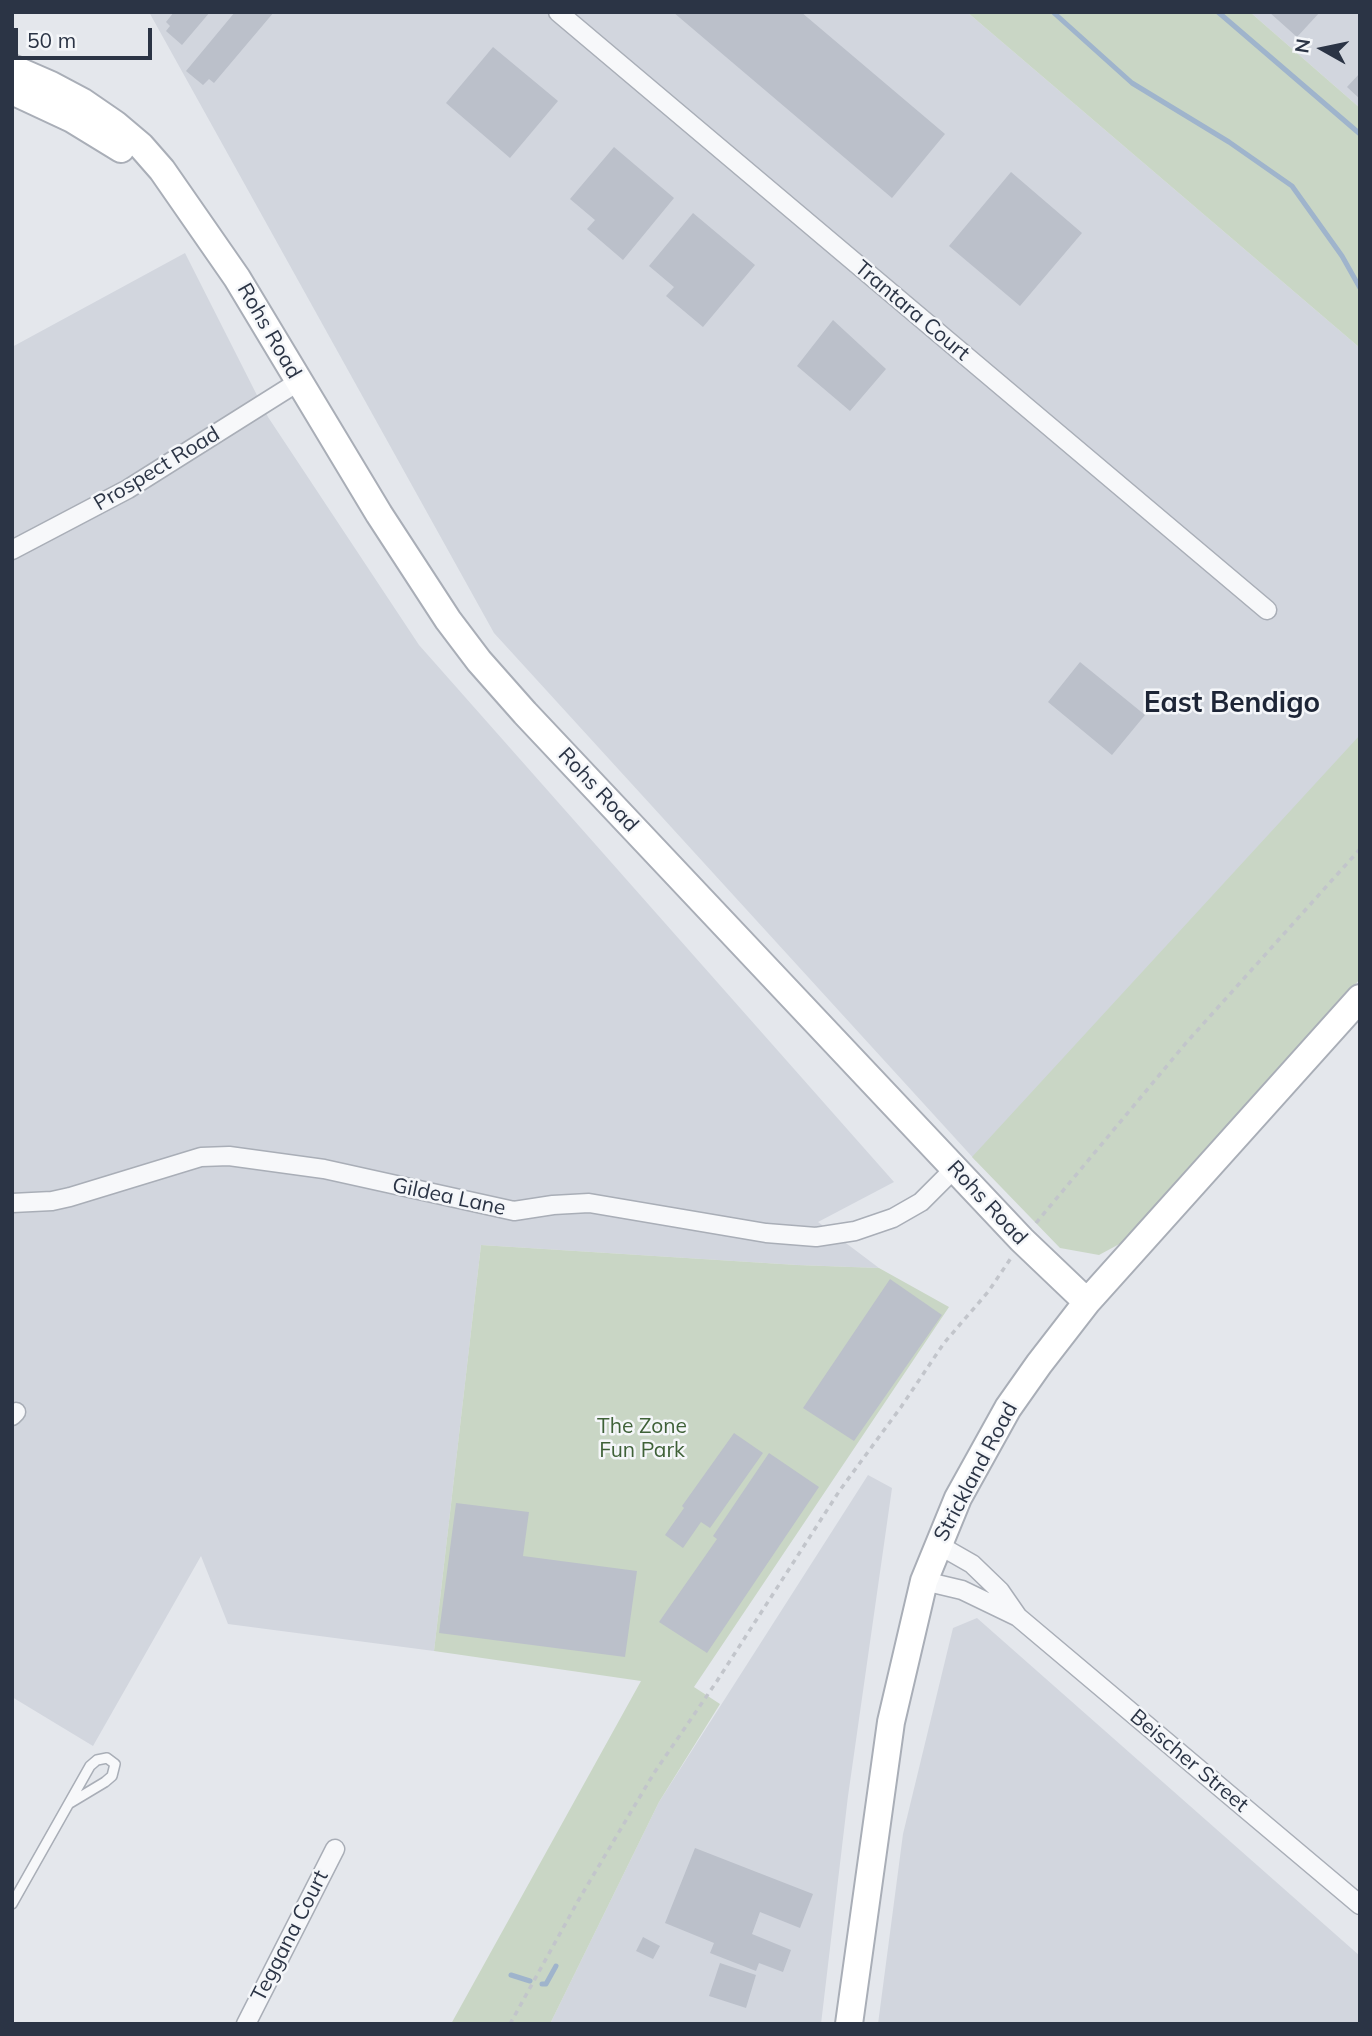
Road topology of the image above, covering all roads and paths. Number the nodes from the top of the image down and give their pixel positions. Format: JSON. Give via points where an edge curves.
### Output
{"nodes":[{"id":1,"x":558,"y":12,"type":"edge"},
{"id":2,"x":12,"y":68,"type":"edge"},
{"id":3,"x":12,"y":91,"type":"edge"},
{"id":4,"x":193,"y":212,"type":"junction"},
{"id":5,"x":298,"y":382,"type":"junction"},
{"id":6,"x":12,"y":550,"type":"edge"},
{"id":7,"x":1267,"y":611,"type":"dead end"},
{"id":8,"x":1360,"y":849,"type":"edge"},
{"id":9,"x":1360,"y":998,"type":"edge"},
{"id":10,"x":955,"y":1168,"type":"junction"},
{"id":11,"x":12,"y":1203,"type":"edge"},
{"id":12,"x":1023,"y":1240,"type":"junction"},
{"id":13,"x":1087,"y":1302,"type":"junction"},
{"id":14,"x":937,"y":1544,"type":"junction"},
{"id":15,"x":924,"y":1581,"type":"junction"},
{"id":16,"x":1018,"y":1616,"type":"junction"},
{"id":17,"x":70,"y":1803,"type":"junction"},
{"id":18,"x":335,"y":1849,"type":"dead end"},
{"id":19,"x":12,"y":1904,"type":"edge"},
{"id":20,"x":1360,"y":1905,"type":"edge"},
{"id":21,"x":246,"y":2024,"type":"edge"},
{"id":22,"x":510,"y":2024,"type":"edge"},
{"id":23,"x":849,"y":2024,"type":"edge"}],
"edges":[{"from":1,"to":7,"type":"street","name":"Trantara Court"},
{"from":2,"to":4,"type":"main road","name":"Rohs Road","via":[[83,102],[114,124],[141,146]]},
{"from":3,"to":4,"type":"main road","name":"Rohs Road","via":[[105,138],[155,175]]},
{"from":4,"to":5,"type":"main road","name":"Rohs Road"},
{"from":5,"to":6,"type":"street","name":"Prospect Road","via":[[128,489]]},
{"from":5,"to":10,"type":"main road","name":"Rohs Road","via":[[429,592],[479,661]]},
{"from":8,"to":12,"type":"path","via":[[1186,1043]]},
{"from":9,"to":13,"type":"main road","name":"Strickland Road"},
{"from":10,"to":11,"type":"street","name":"Gildea Lane","via":[[921,1202],[893,1218],[855,1231],[816,1237],[589,1203],[514,1211],[324,1170],[229,1156],[201,1157],[52,1201]]},
{"from":10,"to":12,"type":"main road","name":"Rohs Road"},
{"from":12,"to":13,"type":"main road","name":"Rohs Road"},
{"from":12,"to":22,"type":"path","via":[[839,1490],[654,1773]]},
{"from":13,"to":14,"type":"main road","name":"Strickland Road","via":[[1001,1418]]},
{"from":14,"to":15,"type":"main road","name":"Strickland Road"},
{"from":14,"to":16,"type":"street","name":"Beischer Street","via":[[972,1564]]},
{"from":15,"to":16,"type":"street","name":"Beischer Street","via":[[962,1590]]},
{"from":15,"to":23,"type":"main road","name":"Strickland Road","via":[[891,1722]]},
{"from":16,"to":20,"type":"street","name":"Beischer Street"},
{"from":17,"to":17,"type":"lane","via":[[90,1766],[107,1758],[115,1764],[112,1776]]},
{"from":17,"to":19,"type":"lane"},
{"from":18,"to":21,"type":"street","name":"Teggana Court"}]}
